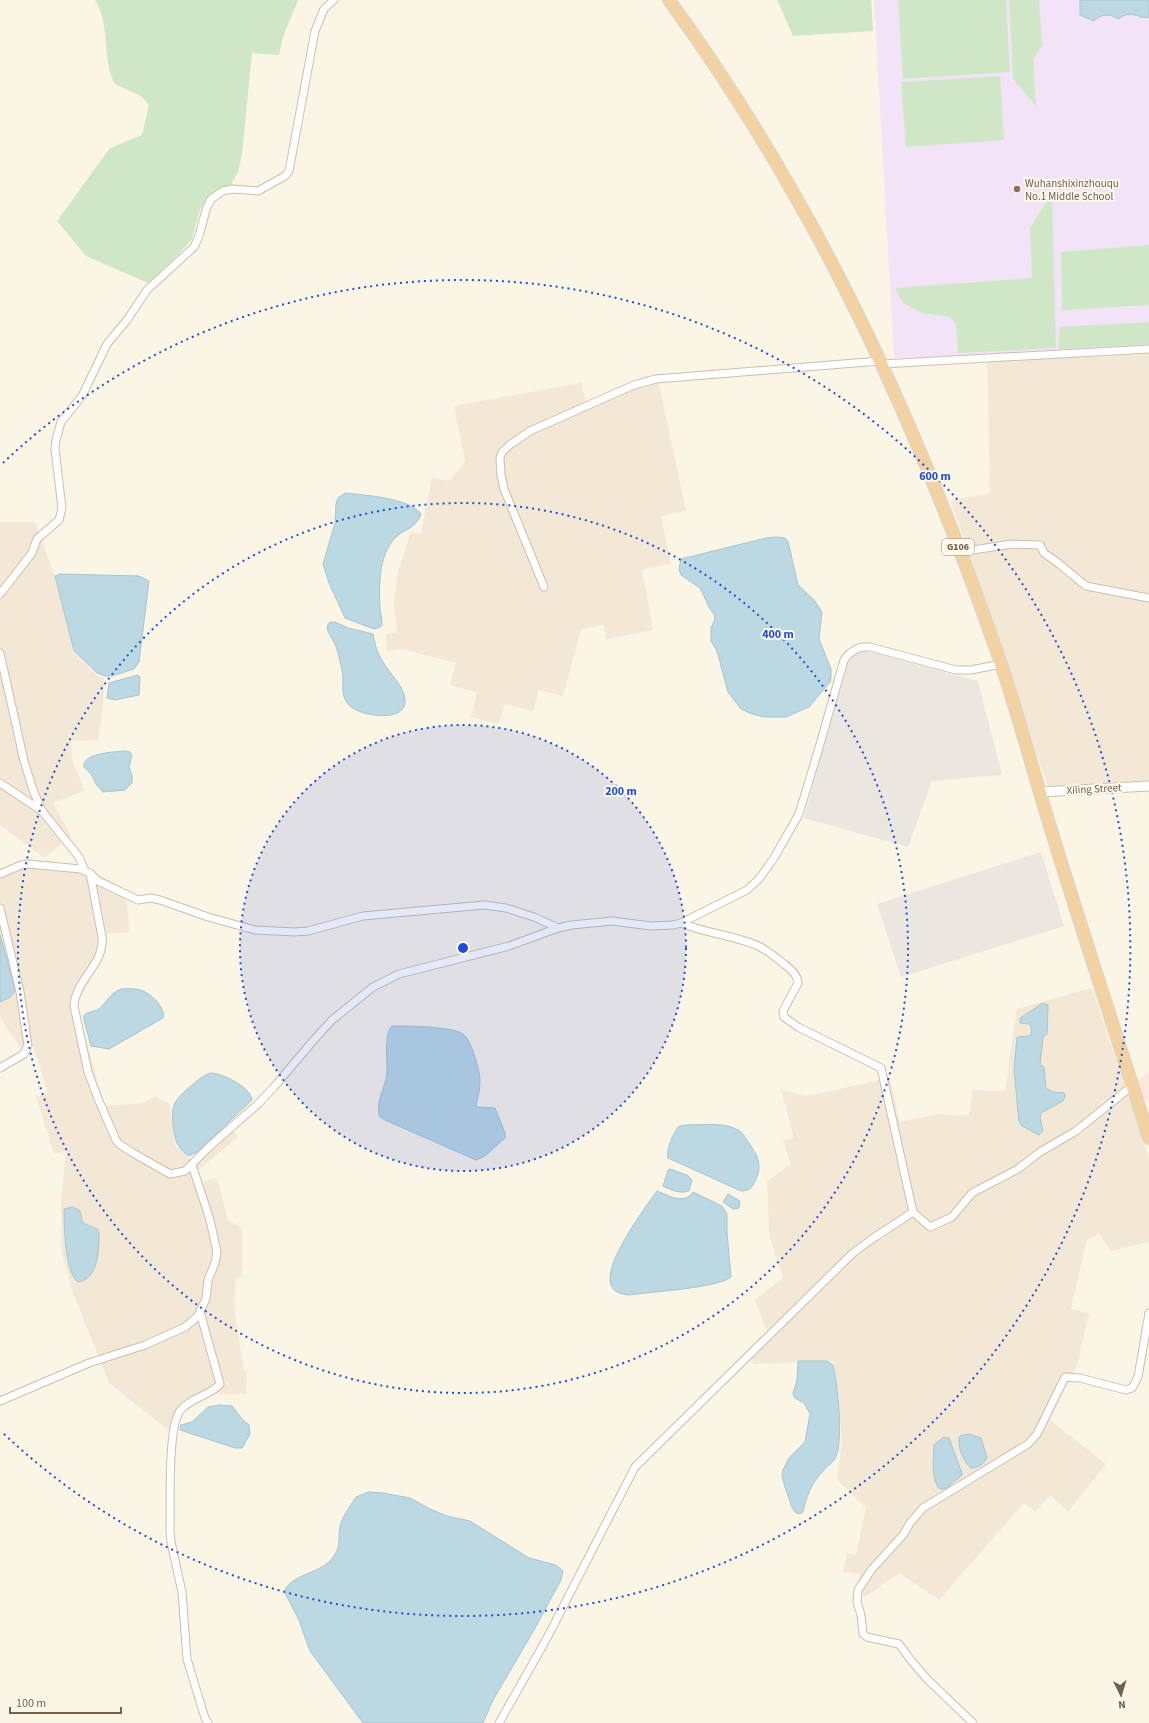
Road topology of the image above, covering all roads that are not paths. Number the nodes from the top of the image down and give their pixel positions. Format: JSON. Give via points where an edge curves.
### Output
{"nodes":[{"id":1,"x":334,"y":0,"type":"edge"},
{"id":2,"x":669,"y":0,"type":"edge"},
{"id":3,"x":1149,"y":349,"type":"edge"},
{"id":4,"x":881,"y":363,"type":"junction"},
{"id":5,"x":960,"y":552,"type":"junction"},
{"id":6,"x":544,"y":587,"type":"dead end"},
{"id":7,"x":0,"y":594,"type":"edge"},
{"id":8,"x":1149,"y":598,"type":"edge"},
{"id":9,"x":0,"y":653,"type":"edge"},
{"id":10,"x":1001,"y":664,"type":"junction"},
{"id":11,"x":0,"y":783,"type":"edge"},
{"id":12,"x":1149,"y":786,"type":"edge"},
{"id":13,"x":1040,"y":792,"type":"junction"},
{"id":14,"x":42,"y":811,"type":"junction"},
{"id":15,"x":88,"y":872,"type":"junction"},
{"id":16,"x":0,"y":874,"type":"edge"},
{"id":17,"x":0,"y":908,"type":"edge"},
{"id":18,"x":681,"y":923,"type":"junction"},
{"id":19,"x":558,"y":928,"type":"junction"},
{"id":20,"x":0,"y":1068,"type":"edge"},
{"id":21,"x":1132,"y":1086,"type":"junction"},
{"id":22,"x":1146,"y":1122,"type":"edge"},
{"id":23,"x":1149,"y":1138,"type":"edge"},
{"id":24,"x":192,"y":1165,"type":"junction"},
{"id":25,"x":913,"y":1212,"type":"junction"},
{"id":26,"x":200,"y":1312,"type":"junction"},
{"id":27,"x":1149,"y":1313,"type":"edge"},
{"id":28,"x":0,"y":1401,"type":"edge"},
{"id":29,"x":208,"y":1723,"type":"edge"},
{"id":30,"x":499,"y":1723,"type":"edge"},
{"id":31,"x":973,"y":1723,"type":"edge"}],
"edges":[{"from":1,"to":7,"type":"street","via":[[324,9],[315,31],[289,171],[285,176],[258,191],[232,189],[214,197],[206,210],[194,246],[147,290],[107,344],[82,396],[62,422],[56,440],[62,508],[60,517],[38,539],[32,553]]},
{"from":2,"to":4,"type":"highway","number":"G106","via":[[775,160],[812,226]]},
{"from":3,"to":4,"type":"street"},
{"from":4,"to":5,"type":"highway","number":"G106"},
{"from":4,"to":6,"type":"street","via":[[656,379],[634,385],[530,431],[506,448],[500,458],[502,484]]},
{"from":5,"to":8,"type":"street","via":[[1012,544],[1040,545],[1044,553],[1086,586]]},
{"from":5,"to":10,"type":"highway","number":"G106"},
{"from":9,"to":14,"type":"street","via":[[24,761]]},
{"from":10,"to":13,"type":"highway","number":"G106"},
{"from":10,"to":18,"type":"street","via":[[962,670],[870,647],[862,647],[850,653],[844,660],[799,814],[777,853],[759,879],[747,890]]},
{"from":11,"to":14,"type":"street"},
{"from":12,"to":13,"type":"street","name":"Xiling Street"},
{"from":13,"to":21,"type":"highway","number":"G106"},
{"from":14,"to":15,"type":"street"},
{"from":15,"to":16,"type":"street","via":[[28,864]]},
{"from":15,"to":19,"type":"street","via":[[98,881],[138,900],[160,900],[255,930],[308,931],[363,916],[480,906],[506,908]]},
{"from":15,"to":24,"type":"street","via":[[102,937],[100,955],[75,996],[74,1006],[88,1072],[119,1144],[170,1174],[179,1174]]},
{"from":17,"to":20,"type":"street","via":[[19,986],[28,1045],[24,1054]]},
{"from":18,"to":19,"type":"street","via":[[659,927],[624,922],[600,922]]},
{"from":18,"to":25,"type":"street","via":[[697,930],[749,943],[767,951],[789,968],[798,979],[783,1011],[784,1017],[881,1068]]},
{"from":19,"to":24,"type":"street","via":[[509,946],[399,974],[373,987],[332,1020],[266,1096]]},
{"from":21,"to":22,"type":"highway","number":"G106"},
{"from":21,"to":25,"type":"street","via":[[1076,1131],[1040,1152],[1018,1169],[972,1194],[952,1217],[930,1227]]},
{"from":22,"to":23,"type":"highway","number":"G106"},
{"from":24,"to":26,"type":"street","via":[[210,1220],[217,1252],[208,1280],[206,1299]]},
{"from":25,"to":30,"type":"street","via":[[853,1253],[635,1467],[548,1638]]},
{"from":26,"to":28,"type":"street","via":[[185,1327],[145,1345],[89,1362]]},
{"from":26,"to":29,"type":"street","via":[[220,1384],[187,1405],[177,1416],[171,1449],[170,1530],[182,1592],[187,1658]]},
{"from":27,"to":31,"type":"street","via":[[1138,1378],[1132,1388],[1126,1390],[1080,1378],[1065,1377],[1037,1434],[1028,1444],[923,1508],[872,1569],[858,1590],[857,1602],[863,1634],[899,1644],[922,1673]]}]}
